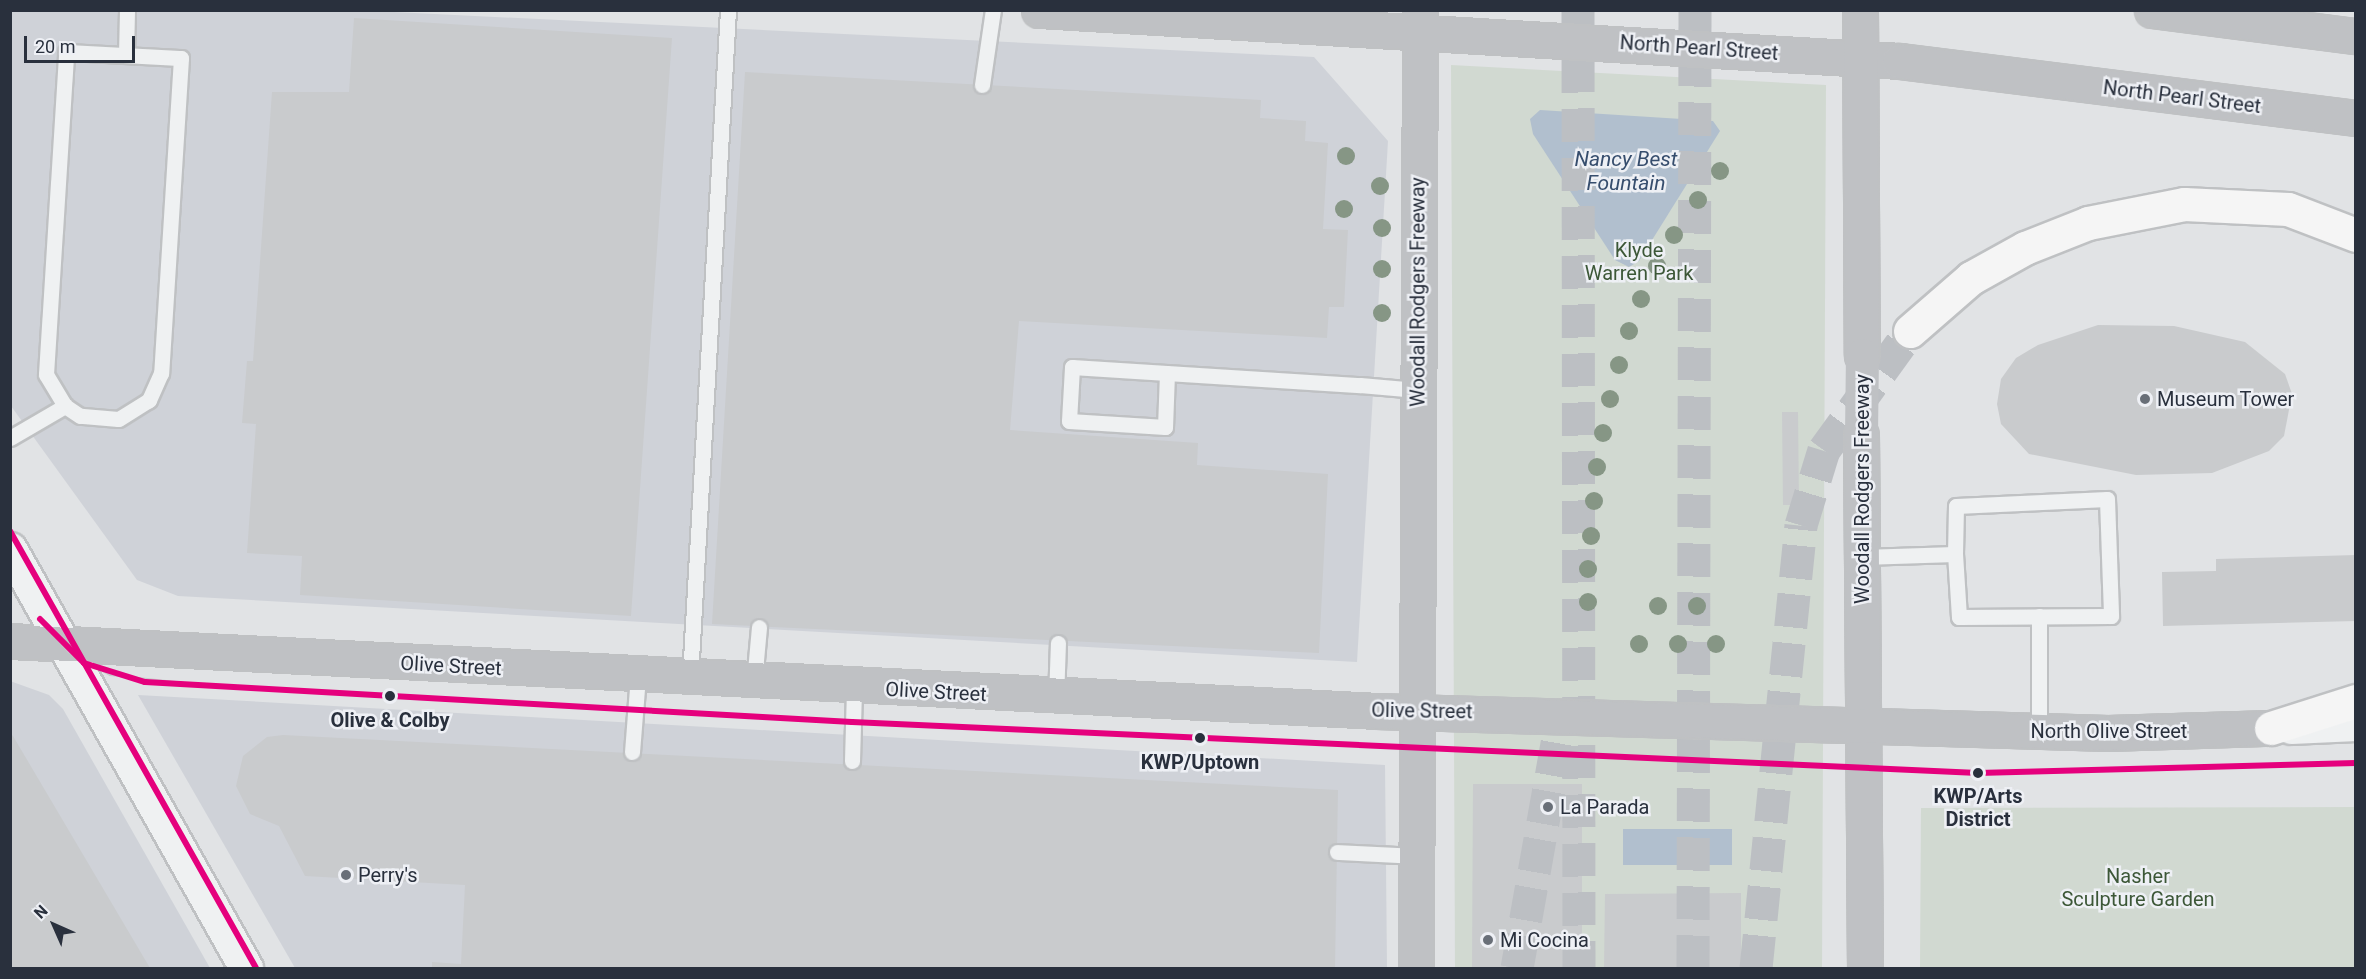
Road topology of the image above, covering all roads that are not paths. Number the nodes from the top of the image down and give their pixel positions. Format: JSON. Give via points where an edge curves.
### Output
{"nodes":[{"id":1,"x":127,"y":10,"type":"edge"},
{"id":2,"x":728,"y":10,"type":"edge"},
{"id":3,"x":993,"y":10,"type":"edge"},
{"id":4,"x":1039,"y":10,"type":"edge"},
{"id":5,"x":1860,"y":10,"type":"edge"},
{"id":6,"x":2152,"y":10,"type":"edge"},
{"id":7,"x":1420,"y":21,"type":"edge"},
{"id":8,"x":2355,"y":36,"type":"edge"},
{"id":9,"x":126,"y":55,"type":"junction"},
{"id":10,"x":1859,"y":58,"type":"junction"},
{"id":11,"x":982,"y":85,"type":"dead end"},
{"id":12,"x":2355,"y":118,"type":"edge"},
{"id":13,"x":2355,"y":235,"type":"edge"},
{"id":14,"x":1910,"y":331,"type":"tunnel mouth"},
{"id":15,"x":1167,"y":373,"type":"junction"},
{"id":16,"x":1417,"y":390,"type":"junction"},
{"id":17,"x":65,"y":406,"type":"junction"},
{"id":18,"x":10,"y":438,"type":"edge"},
{"id":19,"x":10,"y":549,"type":"edge"},
{"id":20,"x":1955,"y":554,"type":"junction"},
{"id":21,"x":1862,"y":556,"type":"junction"},
{"id":22,"x":2038,"y":616,"type":"junction"},
{"id":23,"x":759,"y":627,"type":"dead end"},
{"id":24,"x":10,"y":641,"type":"edge"},
{"id":25,"x":63,"y":643,"type":"junction"},
{"id":26,"x":1058,"y":643,"type":"dead end"},
{"id":27,"x":638,"y":675,"type":"junction"},
{"id":28,"x":690,"y":678,"type":"junction"},
{"id":29,"x":754,"y":682,"type":"junction"},
{"id":30,"x":854,"y":688,"type":"junction"},
{"id":31,"x":1056,"y":699,"type":"junction"},
{"id":32,"x":2355,"y":701,"type":"edge"},
{"id":33,"x":1416,"y":711,"type":"junction"},
{"id":34,"x":2355,"y":724,"type":"edge"},
{"id":35,"x":1863,"y":728,"type":"junction"},
{"id":36,"x":2271,"y":728,"type":"junction"},
{"id":37,"x":2039,"y":732,"type":"junction"},
{"id":38,"x":632,"y":752,"type":"dead end"},
{"id":39,"x":852,"y":761,"type":"dead end"},
{"id":40,"x":1337,"y":852,"type":"dead end"},
{"id":41,"x":1415,"y":856,"type":"junction"},
{"id":42,"x":246,"y":969,"type":"edge"},
{"id":43,"x":1416,"y":969,"type":"edge"},
{"id":44,"x":1864,"y":969,"type":"edge"}],
"edges":[{"from":1,"to":9,"type":"lane"},
{"from":2,"to":28,"type":"lane"},
{"from":3,"to":11,"type":"lane"},
{"from":4,"to":7,"type":"main road","name":"North Pearl Street"},
{"from":5,"to":10,"type":"main road","name":"Woodall Rodgers Freeway"},
{"from":6,"to":8,"type":"main road"},
{"from":7,"to":10,"type":"main road","name":"North Pearl Street"},
{"from":7,"to":16,"type":"main road","name":"Woodall Rodgers Freeway"},
{"from":9,"to":17,"type":"lane","via":[[66,52],[45,356],[53,392]]},
{"from":9,"to":17,"type":"lane","via":[[181,58],[161,373],[149,400],[118,419],[80,416]]},
{"from":10,"to":12,"type":"main road","name":"North Pearl Street"},
{"from":10,"to":21,"type":"main road","name":"Woodall Rodgers Freeway","bridge":true},
{"from":13,"to":14,"type":"highway","via":[[2288,209],[2184,204],[2088,223],[2025,248],[1971,278]]},
{"from":15,"to":15,"type":"lane","via":[[1072,367],[1069,428],[1165,427]]},
{"from":15,"to":16,"type":"lane"},
{"from":16,"to":33,"type":"main road","name":"Woodall Rodgers Freeway"},
{"from":17,"to":18,"type":"lane"},
{"from":19,"to":25,"type":"street"},
{"from":20,"to":21,"type":"lane"},
{"from":20,"to":22,"type":"lane","via":[[1959,617]]},
{"from":20,"to":22,"type":"lane","via":[[1956,506],[2107,499],[2111,616]]},
{"from":21,"to":35,"type":"main road","name":"Woodall Rodgers Freeway"},
{"from":22,"to":37,"type":"lane"},
{"from":23,"to":29,"type":"lane"},
{"from":24,"to":25,"type":"main road","name":"Olive Street"},
{"from":25,"to":27,"type":"main road","name":"Olive Street"},
{"from":25,"to":42,"type":"street"},
{"from":26,"to":31,"type":"lane"},
{"from":27,"to":28,"type":"main road","name":"Olive Street"},
{"from":27,"to":38,"type":"lane"},
{"from":28,"to":29,"type":"main road","name":"Olive Street"},
{"from":29,"to":30,"type":"main road","name":"Olive Street"},
{"from":30,"to":31,"type":"main road","name":"Olive Street"},
{"from":30,"to":39,"type":"lane"},
{"from":31,"to":33,"type":"main road","name":"Olive Street"},
{"from":32,"to":36,"type":"highway"},
{"from":33,"to":35,"type":"main road","name":"Olive Street"},
{"from":33,"to":41,"type":"main road","name":"Woodall Rodgers Freeway"},
{"from":34,"to":36,"type":"street","name":"North Olive Street"},
{"from":35,"to":37,"type":"main road","name":"North Olive Street"},
{"from":35,"to":44,"type":"main road","name":"Woodall Rodgers Freeway"},
{"from":36,"to":37,"type":"main road","name":"North Olive Street"},
{"from":40,"to":41,"type":"lane"},
{"from":41,"to":43,"type":"main road","name":"Woodall Rodgers Freeway"}]}
